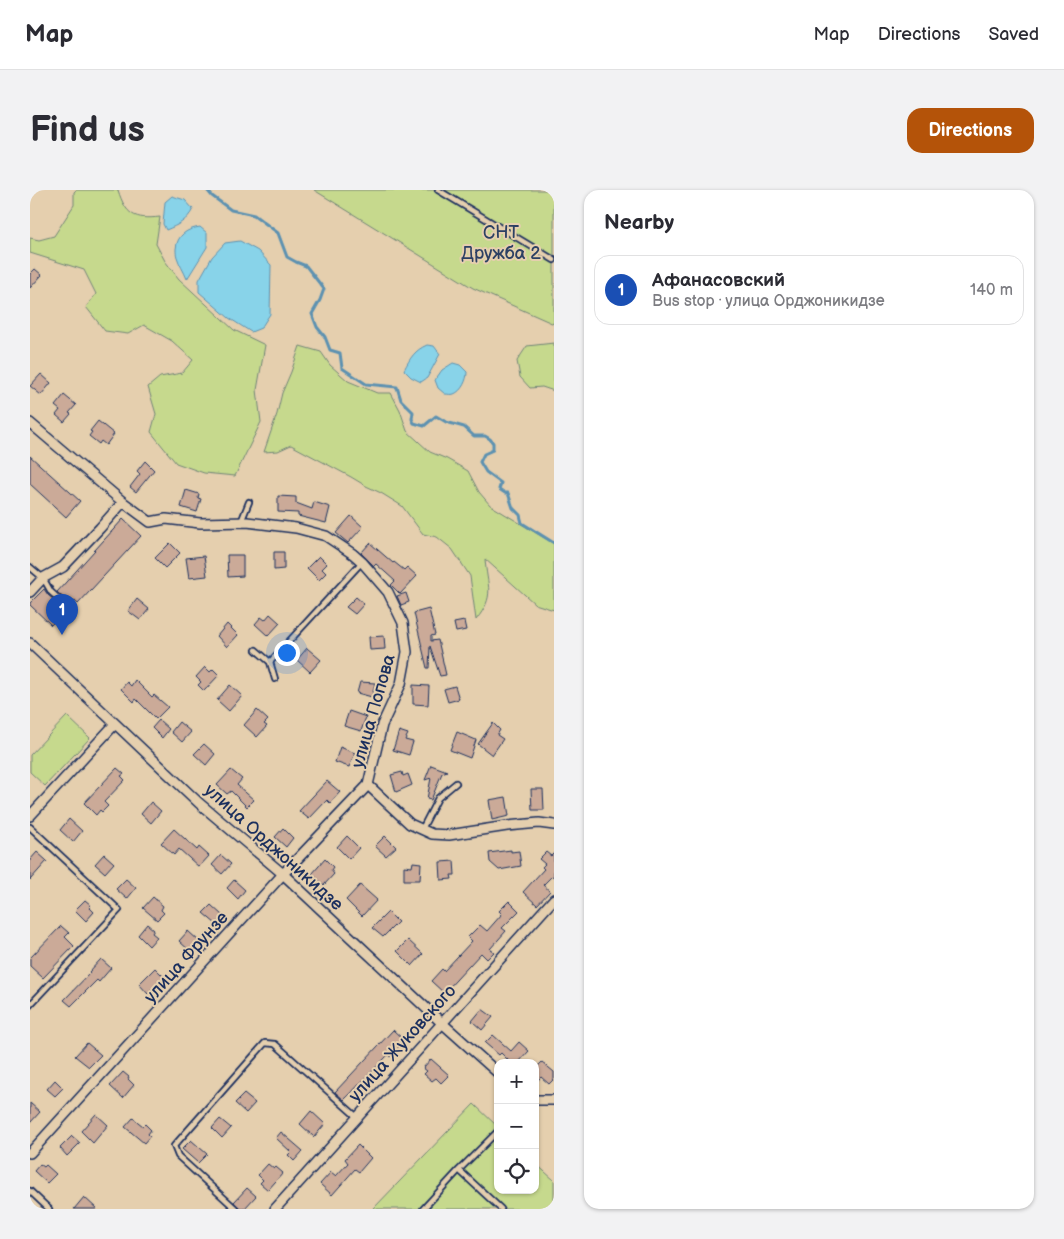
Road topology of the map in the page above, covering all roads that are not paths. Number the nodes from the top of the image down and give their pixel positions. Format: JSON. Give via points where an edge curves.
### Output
{"nodes":[{"id":1,"x":438,"y":190,"type":"edge"},
{"id":2,"x":554,"y":260,"type":"edge"},
{"id":3,"x":30,"y":423,"type":"edge"},
{"id":4,"x":123,"y":502,"type":"junction"},
{"id":5,"x":248,"y":502,"type":"dead end"},
{"id":6,"x":240,"y":523,"type":"junction"},
{"id":7,"x":362,"y":562,"type":"junction"},
{"id":8,"x":30,"y":567,"type":"edge"},
{"id":9,"x":43,"y":578,"type":"junction"},
{"id":10,"x":30,"y":592,"type":"edge"},
{"id":11,"x":70,"y":610,"type":"dead end"},
{"id":12,"x":30,"y":643,"type":"edge"},
{"id":13,"x":256,"y":650,"type":"dead end"},
{"id":14,"x":270,"y":662,"type":"junction"},
{"id":15,"x":276,"y":679,"type":"dead end"},
{"id":16,"x":115,"y":724,"type":"junction"},
{"id":17,"x":456,"y":782,"type":"dead end"},
{"id":18,"x":368,"y":785,"type":"junction"},
{"id":19,"x":30,"y":816,"type":"edge"},
{"id":20,"x":554,"y":825,"type":"edge"},
{"id":21,"x":30,"y":827,"type":"edge"},
{"id":22,"x":422,"y":830,"type":"junction"},
{"id":23,"x":283,"y":874,"type":"junction"},
{"id":24,"x":554,"y":899,"type":"edge"},
{"id":25,"x":30,"y":1005,"type":"edge"},
{"id":26,"x":442,"y":1023,"type":"junction"},
{"id":27,"x":494,"y":1069,"type":"edge"},
{"id":28,"x":539,"y":1100,"type":"edge"},
{"id":29,"x":554,"y":1100,"type":"edge"},
{"id":30,"x":358,"y":1117,"type":"junction"},
{"id":31,"x":494,"y":1135,"type":"edge"},
{"id":32,"x":30,"y":1153,"type":"edge"},
{"id":33,"x":459,"y":1170,"type":"junction"},
{"id":34,"x":30,"y":1191,"type":"edge"},
{"id":35,"x":49,"y":1209,"type":"edge"},
{"id":36,"x":236,"y":1209,"type":"edge"},
{"id":37,"x":275,"y":1209,"type":"edge"},
{"id":38,"x":423,"y":1209,"type":"edge"},
{"id":39,"x":501,"y":1209,"type":"edge"}],
"edges":[{"from":1,"to":2,"type":"lane"},
{"from":3,"to":4,"type":"street","name":"улица Попова"},
{"from":4,"to":6,"type":"street","name":"улица Попова","via":[[150,522]]},
{"from":4,"to":9,"type":"street","via":[[63,567]]},
{"from":5,"to":6,"type":"lane"},
{"from":6,"to":7,"type":"street","name":"улица Попова","via":[[296,528],[326,536]]},
{"from":7,"to":14,"type":"lane"},
{"from":7,"to":18,"type":"street","name":"улица Попова","via":[[388,592],[403,624],[408,652],[401,684],[382,725]]},
{"from":8,"to":9,"type":"lane"},
{"from":9,"to":10,"type":"street"},
{"from":9,"to":11,"type":"lane","via":[[51,592]]},
{"from":12,"to":16,"type":"street","name":"улица Орджоникидзе"},
{"from":13,"to":14,"type":"lane"},
{"from":14,"to":15,"type":"lane"},
{"from":16,"to":19,"type":"street"},
{"from":16,"to":23,"type":"street","name":"улица Орджоникидзе","via":[[199,803]]},
{"from":17,"to":22,"type":"lane","via":[[438,798]]},
{"from":18,"to":22,"type":"street","name":"улица Попова","via":[[410,824]]},
{"from":18,"to":23,"type":"street","name":"улица Фрунзе"},
{"from":20,"to":22,"type":"street","name":"улица Попова","via":[[539,822],[449,835]]},
{"from":21,"to":25,"type":"lane","via":[[119,910]]},
{"from":23,"to":26,"type":"street","name":"улица Орджоникидзе"},
{"from":23,"to":32,"type":"street","name":"улица Фрунзе"},
{"from":24,"to":26,"type":"street","name":"улица Жуковского"},
{"from":26,"to":27,"type":"street","name":"улица Орджоникидзе"},
{"from":26,"to":30,"type":"street","name":"улица Жуковского"},
{"from":28,"to":29,"type":"street"},
{"from":30,"to":36,"type":"lane","via":[[275,1044],[265,1044],[174,1146],[178,1156]]},
{"from":30,"to":37,"type":"street","name":"улица Жуковского"},
{"from":31,"to":33,"type":"lane"},
{"from":33,"to":38,"type":"lane"},
{"from":33,"to":39,"type":"lane"},
{"from":34,"to":35,"type":"lane"}]}
